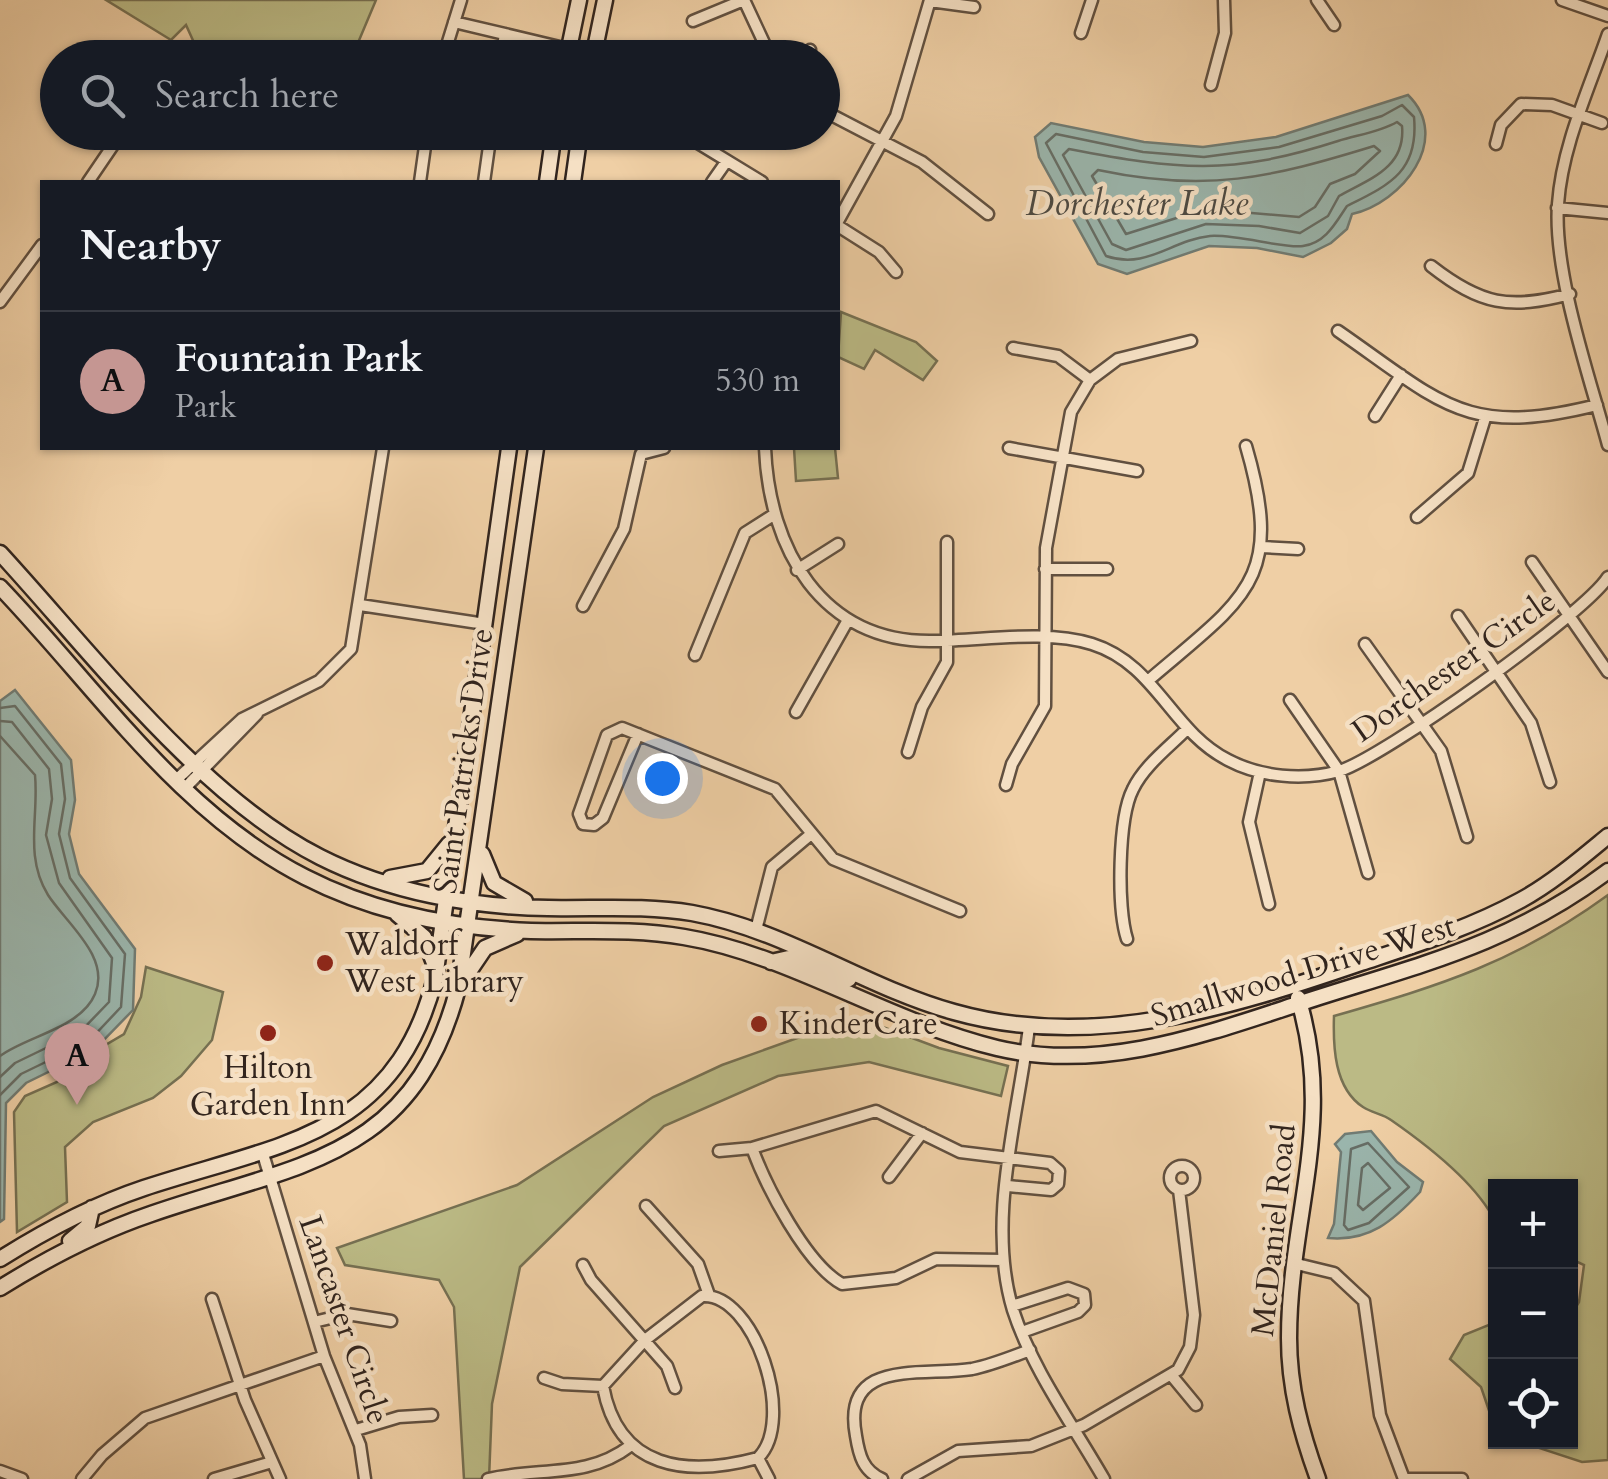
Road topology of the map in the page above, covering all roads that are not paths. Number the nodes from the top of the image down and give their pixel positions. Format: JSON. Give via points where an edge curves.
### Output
{"nodes":[{"id":1,"x":460,"y":0,"type":"edge"},
{"id":2,"x":579,"y":0,"type":"edge"},
{"id":3,"x":605,"y":0,"type":"edge"},
{"id":4,"x":744,"y":0,"type":"edge"},
{"id":5,"x":930,"y":0,"type":"edge"},
{"id":6,"x":1092,"y":0,"type":"edge"},
{"id":7,"x":1224,"y":0,"type":"edge"},
{"id":8,"x":1317,"y":0,"type":"edge"},
{"id":9,"x":1562,"y":0,"type":"edge"},
{"id":10,"x":974,"y":7,"type":"dead end"},
{"id":11,"x":1608,"y":16,"type":"edge"},
{"id":12,"x":693,"y":21,"type":"dead end"},
{"id":13,"x":454,"y":22,"type":"junction"},
{"id":14,"x":1334,"y":25,"type":"dead end"},
{"id":15,"x":1080,"y":33,"type":"dead end"},
{"id":16,"x":504,"y":34,"type":"junction"},
{"id":17,"x":1608,"y":34,"type":"edge"},
{"id":18,"x":448,"y":40,"type":"edge"},
{"id":19,"x":503,"y":40,"type":"edge"},
{"id":20,"x":524,"y":40,"type":"edge"},
{"id":21,"x":571,"y":40,"type":"edge"},
{"id":22,"x":597,"y":40,"type":"edge"},
{"id":23,"x":763,"y":40,"type":"edge"},
{"id":24,"x":1211,"y":85,"type":"dead end"},
{"id":25,"x":1580,"y":115,"type":"junction"},
{"id":26,"x":840,"y":119,"type":"edge"},
{"id":27,"x":1602,"y":122,"type":"dead end"},
{"id":28,"x":884,"y":142,"type":"junction"},
{"id":29,"x":1496,"y":144,"type":"dead end"},
{"id":30,"x":110,"y":150,"type":"edge"},
{"id":31,"x":424,"y":150,"type":"edge"},
{"id":32,"x":488,"y":150,"type":"edge"},
{"id":33,"x":552,"y":150,"type":"edge"},
{"id":34,"x":577,"y":150,"type":"edge"},
{"id":35,"x":708,"y":150,"type":"edge"},
{"id":36,"x":726,"y":162,"type":"junction"},
{"id":37,"x":89,"y":180,"type":"edge"},
{"id":38,"x":420,"y":180,"type":"edge"},
{"id":39,"x":484,"y":180,"type":"edge"},
{"id":40,"x":548,"y":180,"type":"edge"},
{"id":41,"x":573,"y":180,"type":"edge"},
{"id":42,"x":713,"y":180,"type":"edge"},
{"id":43,"x":758,"y":180,"type":"edge"},
{"id":44,"x":1558,"y":208,"type":"junction"},
{"id":45,"x":1608,"y":212,"type":"edge"},
{"id":46,"x":988,"y":214,"type":"dead end"},
{"id":47,"x":840,"y":220,"type":"edge"},
{"id":48,"x":840,"y":225,"type":"edge"},
{"id":49,"x":40,"y":248,"type":"edge"},
{"id":50,"x":1431,"y":266,"type":"dead end"},
{"id":51,"x":896,"y":272,"type":"dead end"},
{"id":52,"x":1570,"y":294,"type":"junction"},
{"id":53,"x":0,"y":302,"type":"edge"},
{"id":54,"x":1338,"y":331,"type":"dead end"},
{"id":55,"x":1192,"y":341,"type":"dead end"},
{"id":56,"x":1013,"y":348,"type":"dead end"},
{"id":57,"x":1402,"y":375,"type":"junction"},
{"id":58,"x":1090,"y":380,"type":"junction"},
{"id":59,"x":1597,"y":405,"type":"junction"},
{"id":60,"x":1375,"y":416,"type":"dead end"},
{"id":61,"x":1485,"y":418,"type":"junction"},
{"id":62,"x":1246,"y":446,"type":"dead end"},
{"id":63,"x":1608,"y":446,"type":"edge"},
{"id":64,"x":1010,"y":448,"type":"dead end"},
{"id":65,"x":383,"y":450,"type":"edge"},
{"id":66,"x":510,"y":450,"type":"edge"},
{"id":67,"x":536,"y":450,"type":"edge"},
{"id":68,"x":765,"y":450,"type":"edge"},
{"id":69,"x":639,"y":451,"type":"edge"},
{"id":70,"x":1060,"y":457,"type":"junction"},
{"id":71,"x":1137,"y":471,"type":"dead end"},
{"id":72,"x":775,"y":514,"type":"junction"},
{"id":73,"x":1417,"y":517,"type":"dead end"},
{"id":74,"x":947,"y":542,"type":"dead end"},
{"id":75,"x":838,"y":544,"type":"dead end"},
{"id":76,"x":1262,"y":546,"type":"junction"},
{"id":77,"x":1298,"y":550,"type":"dead end"},
{"id":78,"x":0,"y":553,"type":"edge"},
{"id":79,"x":1532,"y":562,"type":"dead end"},
{"id":80,"x":1045,"y":568,"type":"junction"},
{"id":81,"x":1106,"y":569,"type":"dead end"},
{"id":82,"x":797,"y":570,"type":"junction"},
{"id":83,"x":1608,"y":577,"type":"edge"},
{"id":84,"x":0,"y":587,"type":"edge"},
{"id":85,"x":360,"y":605,"type":"junction"},
{"id":86,"x":584,"y":606,"type":"dead end"},
{"id":87,"x":1458,"y":616,"type":"dead end"},
{"id":88,"x":1572,"y":617,"type":"junction"},
{"id":89,"x":848,"y":620,"type":"junction"},
{"id":90,"x":485,"y":624,"type":"junction"},
{"id":91,"x":1045,"y":639,"type":"junction"},
{"id":92,"x":948,"y":641,"type":"junction"},
{"id":93,"x":1365,"y":644,"type":"dead end"},
{"id":94,"x":695,"y":655,"type":"dead end"},
{"id":95,"x":1496,"y":670,"type":"junction"},
{"id":96,"x":1608,"y":672,"type":"edge"},
{"id":97,"x":1150,"y":679,"type":"junction"},
{"id":98,"x":1290,"y":700,"type":"dead end"},
{"id":99,"x":796,"y":712,"type":"dead end"},
{"id":100,"x":1420,"y":722,"type":"junction"},
{"id":101,"x":1186,"y":730,"type":"junction"},
{"id":102,"x":638,"y":734,"type":"junction"},
{"id":103,"x":908,"y":752,"type":"dead end"},
{"id":104,"x":198,"y":767,"type":"junction"},
{"id":105,"x":1339,"y":771,"type":"junction"},
{"id":106,"x":1260,"y":772,"type":"junction"},
{"id":107,"x":1550,"y":782,"type":"dead end"},
{"id":108,"x":181,"y":784,"type":"junction"},
{"id":109,"x":1006,"y":785,"type":"dead end"},
{"id":110,"x":454,"y":834,"type":"junction"},
{"id":111,"x":810,"y":835,"type":"junction"},
{"id":112,"x":1608,"y":836,"type":"edge"},
{"id":113,"x":1467,"y":837,"type":"dead end"},
{"id":114,"x":480,"y":845,"type":"junction"},
{"id":115,"x":1608,"y":872,"type":"edge"},
{"id":116,"x":1368,"y":873,"type":"dead end"},
{"id":117,"x":372,"y":878,"type":"junction"},
{"id":118,"x":447,"y":898,"type":"junction"},
{"id":119,"x":472,"y":901,"type":"junction"},
{"id":120,"x":1269,"y":904,"type":"dead end"},
{"id":121,"x":544,"y":908,"type":"junction"},
{"id":122,"x":630,"y":908,"type":"junction"},
{"id":123,"x":393,"y":910,"type":"junction"},
{"id":124,"x":960,"y":911,"type":"dead end"},
{"id":125,"x":443,"y":922,"type":"junction"},
{"id":126,"x":468,"y":927,"type":"junction"},
{"id":127,"x":756,"y":930,"type":"junction"},
{"id":128,"x":531,"y":931,"type":"junction"},
{"id":129,"x":1127,"y":938,"type":"dead end"},
{"id":130,"x":722,"y":947,"type":"junction"},
{"id":131,"x":771,"y":962,"type":"junction"},
{"id":132,"x":436,"y":978,"type":"junction"},
{"id":133,"x":1294,"y":985,"type":"junction"},
{"id":134,"x":458,"y":988,"type":"junction"},
{"id":135,"x":1300,"y":1004,"type":"junction"},
{"id":136,"x":954,"y":1012,"type":"junction"},
{"id":137,"x":1029,"y":1027,"type":"junction"},
{"id":138,"x":1026,"y":1052,"type":"junction"},
{"id":139,"x":922,"y":1133,"type":"junction"},
{"id":140,"x":752,"y":1148,"type":"junction"},
{"id":141,"x":720,"y":1151,"type":"dead end"},
{"id":142,"x":263,"y":1154,"type":"junction"},
{"id":143,"x":1011,"y":1159,"type":"junction"},
{"id":144,"x":270,"y":1178,"type":"junction"},
{"id":145,"x":889,"y":1178,"type":"dead end"},
{"id":146,"x":1008,"y":1186,"type":"junction"},
{"id":147,"x":1179,"y":1190,"type":"dead end"},
{"id":148,"x":646,"y":1206,"type":"dead end"},
{"id":149,"x":92,"y":1208,"type":"junction"},
{"id":150,"x":0,"y":1259,"type":"edge"},
{"id":151,"x":1003,"y":1260,"type":"junction"},
{"id":152,"x":583,"y":1264,"type":"dead end"},
{"id":153,"x":1297,"y":1264,"type":"junction"},
{"id":154,"x":26,"y":1272,"type":"junction"},
{"id":155,"x":0,"y":1288,"type":"edge"},
{"id":156,"x":709,"y":1295,"type":"junction"},
{"id":157,"x":212,"y":1299,"type":"dead end"},
{"id":158,"x":1012,"y":1306,"type":"junction"},
{"id":159,"x":314,"y":1322,"type":"junction"},
{"id":160,"x":391,"y":1322,"type":"dead end"},
{"id":161,"x":1022,"y":1332,"type":"junction"},
{"id":162,"x":646,"y":1340,"type":"junction"},
{"id":163,"x":1030,"y":1350,"type":"junction"},
{"id":164,"x":324,"y":1356,"type":"junction"},
{"id":165,"x":1172,"y":1376,"type":"junction"},
{"id":166,"x":544,"y":1378,"type":"dead end"},
{"id":167,"x":240,"y":1386,"type":"junction"},
{"id":168,"x":603,"y":1386,"type":"junction"},
{"id":169,"x":675,"y":1388,"type":"dead end"},
{"id":170,"x":1196,"y":1405,"type":"dead end"},
{"id":171,"x":432,"y":1415,"type":"dead end"},
{"id":172,"x":1074,"y":1426,"type":"junction"},
{"id":173,"x":356,"y":1430,"type":"junction"},
{"id":174,"x":630,"y":1446,"type":"junction"},
{"id":175,"x":758,"y":1458,"type":"junction"},
{"id":176,"x":272,"y":1462,"type":"junction"},
{"id":177,"x":0,"y":1470,"type":"edge"},
{"id":178,"x":688,"y":1473,"type":"edge"},
{"id":179,"x":554,"y":1476,"type":"edge"},
{"id":180,"x":22,"y":1479,"type":"edge"},
{"id":181,"x":82,"y":1479,"type":"edge"},
{"id":182,"x":214,"y":1479,"type":"edge"},
{"id":183,"x":280,"y":1479,"type":"edge"},
{"id":184,"x":365,"y":1479,"type":"edge"},
{"id":185,"x":488,"y":1479,"type":"edge"},
{"id":186,"x":769,"y":1479,"type":"edge"},
{"id":187,"x":882,"y":1479,"type":"edge"},
{"id":188,"x":908,"y":1479,"type":"edge"},
{"id":189,"x":1104,"y":1479,"type":"edge"},
{"id":190,"x":1318,"y":1479,"type":"edge"},
{"id":191,"x":1404,"y":1479,"type":"edge"},
{"id":192,"x":1462,"y":1479,"type":"edge"}],
"edges":[{"from":1,"to":13,"type":"street"},
{"from":2,"to":21,"type":"main road"},
{"from":3,"to":22,"type":"main road"},
{"from":4,"to":12,"type":"street"},
{"from":4,"to":23,"type":"street"},
{"from":5,"to":10,"type":"street"},
{"from":5,"to":28,"type":"street","via":[[913,72]]},
{"from":6,"to":15,"type":"street"},
{"from":7,"to":24,"type":"street","via":[[1226,33]]},
{"from":8,"to":14,"type":"street"},
{"from":9,"to":11,"type":"street"},
{"from":13,"to":16,"type":"street"},
{"from":13,"to":18,"type":"street"},
{"from":16,"to":19,"type":"street"},
{"from":16,"to":20,"type":"street"},
{"from":17,"to":25,"type":"street"},
{"from":25,"to":27,"type":"street"},
{"from":25,"to":29,"type":"street","via":[[1542,102],[1521,104],[1500,124]]},
{"from":25,"to":44,"type":"street"},
{"from":26,"to":28,"type":"street"},
{"from":28,"to":46,"type":"street","via":[[932,168]]},
{"from":28,"to":47,"type":"street"},
{"from":30,"to":37,"type":"street"},
{"from":31,"to":38,"type":"street"},
{"from":32,"to":39,"type":"street"},
{"from":33,"to":40,"type":"main road"},
{"from":34,"to":41,"type":"main road"},
{"from":35,"to":36,"type":"street"},
{"from":36,"to":42,"type":"street"},
{"from":36,"to":43,"type":"street"},
{"from":44,"to":45,"type":"street"},
{"from":44,"to":52,"type":"street"},
{"from":48,"to":51,"type":"street"},
{"from":49,"to":53,"type":"street"},
{"from":50,"to":52,"type":"street","via":[[1496,302]]},
{"from":52,"to":59,"type":"street"},
{"from":54,"to":57,"type":"street"},
{"from":55,"to":58,"type":"street","via":[[1118,359]]},
{"from":56,"to":58,"type":"street","via":[[1058,356]]},
{"from":57,"to":60,"type":"street"},
{"from":57,"to":61,"type":"street"},
{"from":58,"to":70,"type":"street","via":[[1070,412]]},
{"from":59,"to":61,"type":"street","via":[[1526,420]]},
{"from":59,"to":63,"type":"street"},
{"from":61,"to":73,"type":"street","via":[[1468,473]]},
{"from":62,"to":76,"type":"street"},
{"from":64,"to":70,"type":"street"},
{"from":65,"to":85,"type":"street"},
{"from":66,"to":90,"type":"main road","name":"Saint Patricks Drive"},
{"from":67,"to":114,"type":"main road","name":"Saint Patricks Drive"},
{"from":68,"to":72,"type":"street","name":"Dorchester Circle"},
{"from":69,"to":86,"type":"street","via":[[624,529]]},
{"from":70,"to":71,"type":"street"},
{"from":70,"to":80,"type":"street"},
{"from":72,"to":82,"type":"street","name":"Dorchester Circle"},
{"from":72,"to":94,"type":"street","via":[[742,538]]},
{"from":74,"to":92,"type":"street"},
{"from":75,"to":82,"type":"street"},
{"from":76,"to":77,"type":"street"},
{"from":76,"to":97,"type":"street","via":[[1237,603]]},
{"from":78,"to":104,"type":"main road","name":"Smallwood Drive West"},
{"from":79,"to":88,"type":"street"},
{"from":80,"to":81,"type":"street"},
{"from":80,"to":91,"type":"street"},
{"from":82,"to":89,"type":"street","name":"Dorchester Circle"},
{"from":83,"to":88,"type":"street","name":"Dorchester Circle"},
{"from":84,"to":108,"type":"main road","name":"Smallwood Drive West"},
{"from":85,"to":90,"type":"street"},
{"from":85,"to":104,"type":"street","via":[[351,649],[341,663],[320,681],[261,709]]},
{"from":87,"to":95,"type":"street"},
{"from":88,"to":95,"type":"street","name":"Dorchester Circle"},
{"from":88,"to":96,"type":"street"},
{"from":89,"to":92,"type":"street","name":"Dorchester Circle","via":[[894,637]]},
{"from":89,"to":99,"type":"street"},
{"from":90,"to":110,"type":"main road","name":"Saint Patricks Drive"},
{"from":91,"to":92,"type":"street","name":"Dorchester Circle"},
{"from":91,"to":97,"type":"street","name":"Dorchester Circle","via":[[1102,647]]},
{"from":91,"to":109,"type":"street","via":[[1045,706]]},
{"from":92,"to":103,"type":"street","via":[[946,669],[922,707]]},
{"from":93,"to":100,"type":"street"},
{"from":95,"to":100,"type":"street","name":"Dorchester Circle"},
{"from":95,"to":107,"type":"street","via":[[1535,730]]},
{"from":97,"to":101,"type":"street","name":"Dorchester Circle"},
{"from":98,"to":105,"type":"street"},
{"from":100,"to":105,"type":"street","name":"Dorchester Circle"},
{"from":100,"to":113,"type":"street","via":[[1443,755]]},
{"from":101,"to":106,"type":"street","name":"Dorchester Circle","via":[[1219,756]]},
{"from":101,"to":129,"type":"street","via":[[1140,778],[1128,802],[1121,901]]},
{"from":102,"to":102,"type":"street","via":[[602,818],[580,822],[609,730]]},
{"from":102,"to":111,"type":"street","via":[[774,789]]},
{"from":104,"to":108,"type":"street"},
{"from":104,"to":117,"type":"main road","name":"Smallwood Drive West","via":[[270,828]]},
{"from":105,"to":106,"type":"street","name":"Dorchester Circle"},
{"from":105,"to":116,"type":"street"},
{"from":106,"to":120,"type":"street","via":[[1249,822]]},
{"from":108,"to":123,"type":"main road","name":"Smallwood Drive West","via":[[290,868]]},
{"from":110,"to":117,"type":"main road","via":[[427,871]]},
{"from":110,"to":118,"type":"main road","name":"Saint Patricks Drive"},
{"from":111,"to":124,"type":"street","via":[[843,864]]},
{"from":111,"to":127,"type":"street","via":[[772,867]]},
{"from":112,"to":133,"type":"main road","name":"Smallwood Drive West","via":[[1541,888],[1487,917]]},
{"from":114,"to":119,"type":"main road","name":"Saint Patricks Drive"},
{"from":114,"to":121,"type":"main road","via":[[494,883]]},
{"from":115,"to":135,"type":"main road","name":"Smallwood Drive West","via":[[1522,929]]},
{"from":117,"to":118,"type":"main road","name":"Smallwood Drive West"},
{"from":118,"to":119,"type":"main road","name":"Smallwood Drive West"},
{"from":118,"to":125,"type":"main road","name":"Saint Patricks Drive"},
{"from":119,"to":121,"type":"main road","name":"Smallwood Drive West"},
{"from":119,"to":126,"type":"main road","name":"Saint Patricks Drive"},
{"from":121,"to":122,"type":"main road","name":"Smallwood Drive West"},
{"from":122,"to":127,"type":"main road","name":"Smallwood Drive West","via":[[698,914]]},
{"from":122,"to":130,"type":"main road","via":[[712,925]]},
{"from":123,"to":125,"type":"main road","name":"Smallwood Drive West"},
{"from":123,"to":132,"type":"main road","via":[[424,937]]},
{"from":125,"to":126,"type":"main road","name":"Smallwood Drive West"},
{"from":125,"to":132,"type":"main road","name":"Saint Patricks Drive"},
{"from":126,"to":128,"type":"main road","name":"Smallwood Drive West"},
{"from":126,"to":134,"type":"main road","name":"Saint Patricks Drive"},
{"from":127,"to":136,"type":"main road","name":"Smallwood Drive West"},
{"from":128,"to":130,"type":"main road","name":"Smallwood Drive West","via":[[664,934]]},
{"from":128,"to":134,"type":"main road","via":[[485,948]]},
{"from":130,"to":131,"type":"main road","name":"Smallwood Drive West"},
{"from":131,"to":136,"type":"main road","via":[[800,958],[897,999]]},
{"from":131,"to":138,"type":"main road","name":"Smallwood Drive West","via":[[920,1026]]},
{"from":132,"to":142,"type":"main road","name":"Saint Patricks Drive","via":[[410,1047],[370,1098],[305,1139]]},
{"from":133,"to":135,"type":"main road","name":"McDaniel Road"},
{"from":133,"to":137,"type":"main road","name":"Smallwood Drive West","via":[[1153,1022]]},
{"from":134,"to":144,"type":"main road","name":"Saint Patricks Drive","via":[[431,1061],[396,1108],[344,1147]]},
{"from":135,"to":138,"type":"main road","name":"Smallwood Drive West","via":[[1148,1049]]},
{"from":135,"to":153,"type":"main road","name":"McDaniel Road","via":[[1316,1086]]},
{"from":136,"to":137,"type":"main road","name":"Smallwood Drive West"},
{"from":137,"to":138,"type":"street"},
{"from":138,"to":143,"type":"street"},
{"from":139,"to":140,"type":"street","via":[[870,1112]]},
{"from":139,"to":143,"type":"street","via":[[968,1154]]},
{"from":139,"to":145,"type":"street"},
{"from":140,"to":141,"type":"street"},
{"from":140,"to":151,"type":"street","via":[[776,1206],[842,1284],[896,1278],[936,1260]]},
{"from":142,"to":144,"type":"street","name":"Lancaster Circle"},
{"from":142,"to":149,"type":"main road","name":"Saint Patricks Drive"},
{"from":143,"to":146,"type":"street"},
{"from":143,"to":146,"type":"street","via":[[1055,1165],[1059,1180],[1046,1190]]},
{"from":144,"to":154,"type":"main road","name":"Saint Patricks Drive","via":[[110,1228]]},
{"from":144,"to":159,"type":"street","name":"Lancaster Circle"},
{"from":146,"to":151,"type":"street"},
{"from":147,"to":165,"type":"street","via":[[1194,1318],[1190,1347]]},
{"from":148,"to":156,"type":"street","via":[[698,1264]]},
{"from":149,"to":150,"type":"main road","name":"Saint Patricks Drive"},
{"from":149,"to":154,"type":"main road","via":[[84,1231],[29,1263]]},
{"from":151,"to":158,"type":"street"},
{"from":152,"to":162,"type":"street"},
{"from":153,"to":190,"type":"main road","name":"McDaniel Road","via":[[1290,1381]]},
{"from":153,"to":191,"type":"street","via":[[1334,1273],[1364,1302],[1380,1415]]},
{"from":154,"to":155,"type":"main road","name":"Saint Patricks Drive"},
{"from":156,"to":162,"type":"street","via":[[694,1299]]},
{"from":156,"to":175,"type":"street","via":[[740,1317],[768,1374],[776,1428]]},
{"from":157,"to":167,"type":"street"},
{"from":158,"to":161,"type":"street"},
{"from":158,"to":161,"type":"street","via":[[1068,1288],[1084,1294],[1078,1312]]},
{"from":159,"to":160,"type":"street","via":[[347,1314]]},
{"from":159,"to":164,"type":"street","name":"Lancaster Circle"},
{"from":161,"to":163,"type":"street"},
{"from":162,"to":168,"type":"street"},
{"from":162,"to":169,"type":"street"},
{"from":163,"to":172,"type":"street"},
{"from":163,"to":187,"type":"street","via":[[983,1366],[896,1374],[867,1386],[856,1398],[853,1418],[863,1464]]},
{"from":164,"to":167,"type":"street"},
{"from":164,"to":173,"type":"street","name":"Lancaster Circle"},
{"from":165,"to":170,"type":"street"},
{"from":165,"to":172,"type":"street"},
{"from":166,"to":168,"type":"street"},
{"from":167,"to":176,"type":"street"},
{"from":167,"to":181,"type":"street","via":[[136,1423]]},
{"from":168,"to":174,"type":"street"},
{"from":171,"to":173,"type":"street","via":[[398,1416]]},
{"from":172,"to":188,"type":"street","via":[[1032,1446],[958,1451]]},
{"from":172,"to":189,"type":"street"},
{"from":173,"to":184,"type":"street","name":"Lancaster Circle"},
{"from":174,"to":178,"type":"street"},
{"from":174,"to":179,"type":"street","via":[[592,1468]]},
{"from":175,"to":178,"type":"street"},
{"from":175,"to":186,"type":"street"},
{"from":176,"to":182,"type":"street"},
{"from":176,"to":183,"type":"street"},
{"from":177,"to":180,"type":"street"},
{"from":179,"to":185,"type":"street"},
{"from":191,"to":192,"type":"street"}]}
